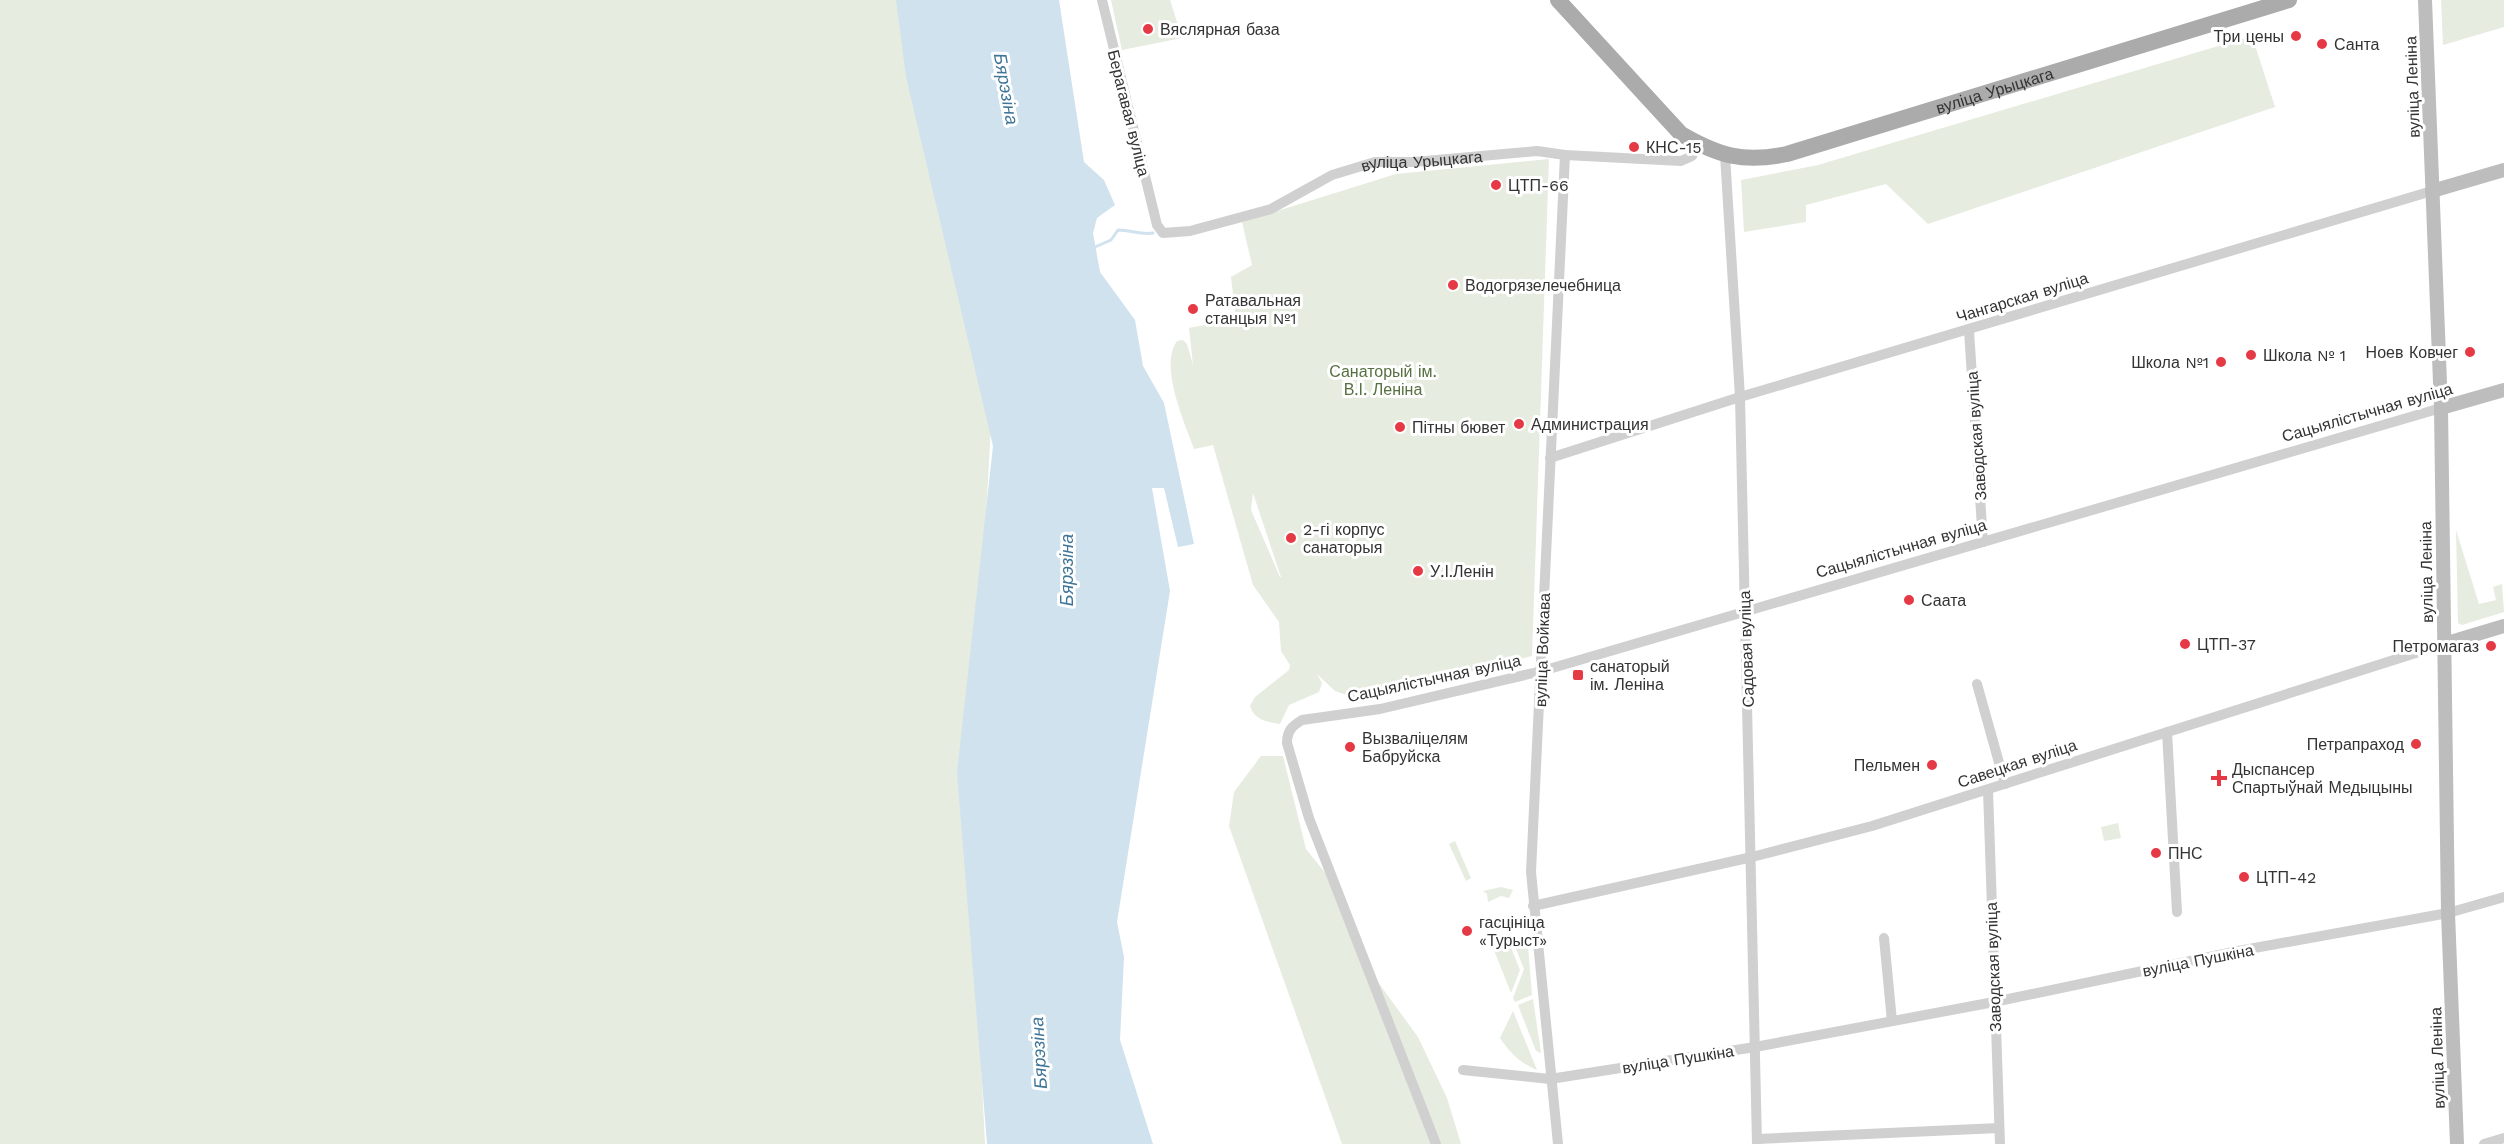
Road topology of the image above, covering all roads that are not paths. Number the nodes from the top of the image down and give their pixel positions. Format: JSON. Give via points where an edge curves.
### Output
{"nodes":[{"id":1,"x":1102,"y":0,"type":"edge"},
{"id":2,"x":1558,"y":0,"type":"edge"},
{"id":3,"x":2289,"y":0,"type":"edge"},
{"id":4,"x":2425,"y":0,"type":"edge"},
{"id":5,"x":1698,"y":144,"type":"junction"},
{"id":6,"x":1564,"y":155,"type":"junction"},
{"id":7,"x":1725,"y":155,"type":"junction"},
{"id":8,"x":2504,"y":170,"type":"edge"},
{"id":9,"x":2432,"y":191,"type":"junction"},
{"id":10,"x":1157,"y":225,"type":"joint"},
{"id":11,"x":1969,"y":331,"type":"junction"},
{"id":12,"x":2504,"y":390,"type":"edge"},
{"id":13,"x":1740,"y":397,"type":"junction"},
{"id":14,"x":2441,"y":408,"type":"junction"},
{"id":15,"x":1550,"y":458,"type":"junction"},
{"id":16,"x":1983,"y":542,"type":"junction"},
{"id":17,"x":1745,"y":610,"type":"junction"},
{"id":18,"x":2504,"y":626,"type":"edge"},
{"id":19,"x":2444,"y":644,"type":"junction"},
{"id":20,"x":1542,"y":671,"type":"junction"},
{"id":21,"x":1977,"y":684,"type":"dead end"},
{"id":22,"x":2168,"y":732,"type":"junction"},
{"id":23,"x":2005,"y":784,"type":"junction"},
{"id":24,"x":1988,"y":790,"type":"junction"},
{"id":25,"x":1752,"y":857,"type":"junction"},
{"id":26,"x":2504,"y":897,"type":"edge"},
{"id":27,"x":1533,"y":906,"type":"junction"},
{"id":28,"x":2177,"y":912,"type":"dead end"},
{"id":29,"x":2448,"y":913,"type":"junction"},
{"id":30,"x":1884,"y":938,"type":"dead end"},
{"id":31,"x":1994,"y":1002,"type":"junction"},
{"id":32,"x":1892,"y":1021,"type":"junction"},
{"id":33,"x":1755,"y":1047,"type":"junction"},
{"id":34,"x":1463,"y":1070,"type":"dead end"},
{"id":35,"x":1550,"y":1079,"type":"junction"},
{"id":36,"x":1999,"y":1128,"type":"junction"},
{"id":37,"x":2504,"y":1138,"type":"edge"},
{"id":38,"x":1757,"y":1142,"type":"edge"},
{"id":39,"x":1436,"y":1144,"type":"edge"},
{"id":40,"x":1558,"y":1144,"type":"edge"},
{"id":41,"x":2000,"y":1144,"type":"edge"},
{"id":42,"x":2457,"y":1144,"type":"edge"},
{"id":43,"x":2484,"y":1144,"type":"edge"}],
"edges":[{"from":1,"to":10,"type":"street","name":"Берагавая вуліца"},
{"from":2,"to":5,"type":"main road","name":"вуліца Урыцкага","via":[[1681,134]]},
{"from":3,"to":7,"type":"main road","name":"вуліца Урыцкага","via":[[1786,154],[1761,159]]},
{"from":4,"to":9,"type":"main road","name":"вуліца Леніна"},
{"from":5,"to":6,"type":"street","name":"вуліца Урыцкага","via":[[1692,156],[1681,161]]},
{"from":5,"to":7,"type":"main road","name":"вуліца Урыцкага"},
{"from":6,"to":10,"type":"street","name":"вуліца Урыцкага","via":[[1537,151],[1376,162],[1332,175],[1271,209],[1190,231],[1163,233]]},
{"from":6,"to":15,"type":"street","name":"вуліца Войкава"},
{"from":7,"to":13,"type":"street","name":"Садовая вуліца"},
{"from":8,"to":9,"type":"main road","name":"Чангарская вуліца"},
{"from":9,"to":11,"type":"street","name":"Чангарская вуліца"},
{"from":9,"to":14,"type":"main road","name":"вуліца Леніна"},
{"from":11,"to":13,"type":"street","name":"Чангарская вуліца"},
{"from":11,"to":16,"type":"street","name":"Заводская вуліца"},
{"from":12,"to":14,"type":"main road","name":"Сацыялістычная вуліца"},
{"from":13,"to":15,"type":"street","name":"Чангарская вуліца"},
{"from":13,"to":17,"type":"street","name":"Садовая вуліца"},
{"from":14,"to":16,"type":"street","name":"Сацыялістычная вуліца"},
{"from":14,"to":19,"type":"main road","name":"вуліца Леніна"},
{"from":15,"to":20,"type":"street","name":"вуліца Войкава"},
{"from":16,"to":17,"type":"street","name":"Сацыялістычная вуліца"},
{"from":17,"to":20,"type":"street","name":"Сацыялістычная вуліца"},
{"from":17,"to":25,"type":"street","name":"Садовая вуліца"},
{"from":18,"to":19,"type":"main road","name":"Савецкая вуліца"},
{"from":19,"to":22,"type":"street","name":"Савецкая вуліца"},
{"from":19,"to":29,"type":"main road","name":"вуліца Леніна"},
{"from":20,"to":27,"type":"street","name":"вуліца Войкава","via":[[1532,828]]},
{"from":20,"to":39,"type":"street","name":"Сацыялістычная вуліца","via":[[1380,709],[1302,720],[1287,734],[1309,818]]},
{"from":21,"to":23,"type":"street"},
{"from":22,"to":23,"type":"street","name":"Савецкая вуліца"},
{"from":22,"to":28,"type":"street"},
{"from":23,"to":24,"type":"street","name":"Савецкая вуліца"},
{"from":24,"to":25,"type":"street","name":"Савецкая вуліца"},
{"from":24,"to":31,"type":"street","name":"Заводская вуліца"},
{"from":25,"to":27,"type":"street","name":"Савецкая вуліца"},
{"from":25,"to":33,"type":"street","name":"Садовая вуліца"},
{"from":26,"to":29,"type":"street","name":"вуліца Пушкіна"},
{"from":27,"to":35,"type":"street","name":"вуліца Войкава"},
{"from":29,"to":31,"type":"street","name":"вуліца Пушкіна","via":[[2238,951]]},
{"from":29,"to":42,"type":"main road","name":"вуліца Леніна"},
{"from":30,"to":32,"type":"street"},
{"from":31,"to":32,"type":"street","name":"вуліца Пушкіна"},
{"from":31,"to":36,"type":"street","name":"Заводская вуліца"},
{"from":32,"to":33,"type":"street","name":"вуліца Пушкіна"},
{"from":33,"to":35,"type":"street","name":"вуліца Пушкіна"},
{"from":33,"to":38,"type":"street","name":"Садовая вуліца"},
{"from":34,"to":35,"type":"street","name":"вуліца Пушкіна"},
{"from":35,"to":40,"type":"street","name":"вуліца Войкава"},
{"from":36,"to":38,"type":"street"},
{"from":36,"to":41,"type":"street","name":"Заводская вуліца"},
{"from":37,"to":43,"type":"street"}]}
